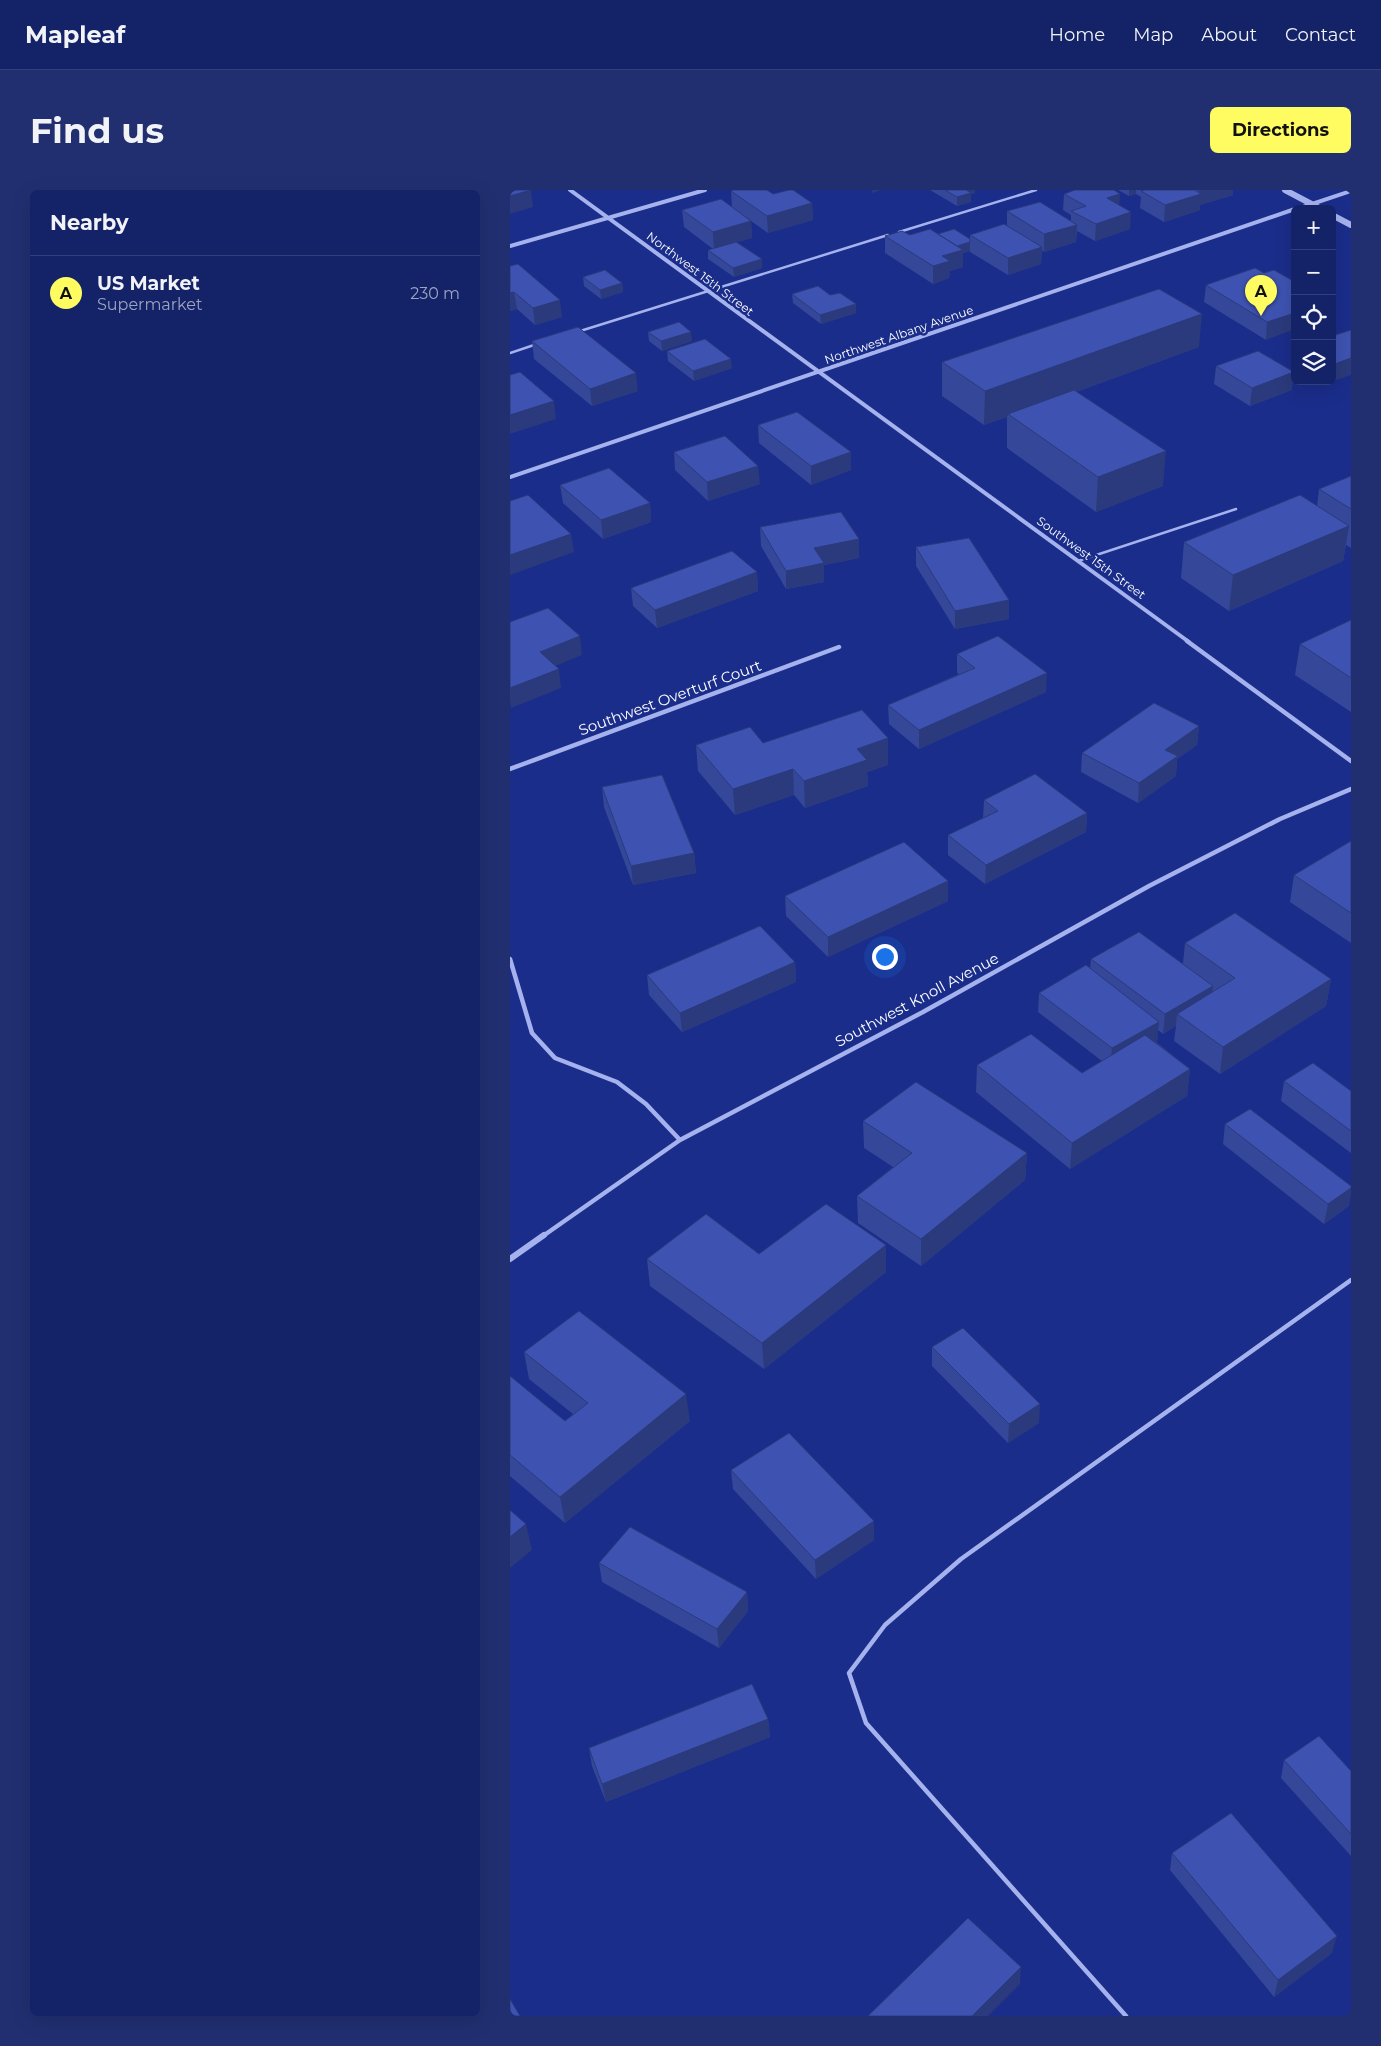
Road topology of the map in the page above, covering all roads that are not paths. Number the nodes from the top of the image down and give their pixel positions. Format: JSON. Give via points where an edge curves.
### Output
{"nodes":[{"id":1,"x":570,"y":190,"type":"edge"},
{"id":2,"x":705,"y":190,"type":"edge"},
{"id":3,"x":1036,"y":190,"type":"edge"},
{"id":4,"x":1285,"y":190,"type":"edge"},
{"id":5,"x":1351,"y":191,"type":"edge"},
{"id":6,"x":1311,"y":204,"type":"junction"},
{"id":7,"x":1308,"y":205,"type":"edge"},
{"id":8,"x":1291,"y":211,"type":"edge"},
{"id":9,"x":1336,"y":217,"type":"edge"},
{"id":10,"x":609,"y":218,"type":"junction"},
{"id":11,"x":1351,"y":225,"type":"edge"},
{"id":12,"x":510,"y":246,"type":"edge"},
{"id":13,"x":706,"y":291,"type":"junction"},
{"id":14,"x":575,"y":332,"type":"edge"},
{"id":15,"x":538,"y":344,"type":"edge"},
{"id":16,"x":510,"y":353,"type":"edge"},
{"id":17,"x":819,"y":373,"type":"junction"},
{"id":18,"x":510,"y":477,"type":"edge"},
{"id":19,"x":1236,"y":509,"type":"dead end"},
{"id":20,"x":1078,"y":561,"type":"junction"},
{"id":21,"x":839,"y":647,"type":"dead end"},
{"id":22,"x":1351,"y":761,"type":"edge"},
{"id":23,"x":510,"y":769,"type":"edge"},
{"id":24,"x":1351,"y":789,"type":"edge"},
{"id":25,"x":510,"y":959,"type":"edge"},
{"id":26,"x":680,"y":1140,"type":"junction"},
{"id":27,"x":510,"y":1260,"type":"edge"},
{"id":28,"x":1351,"y":1280,"type":"edge"},
{"id":29,"x":1126,"y":2016,"type":"edge"}],
"edges":[{"from":1,"to":10,"type":"street","name":"Northwest 15th Street"},
{"from":2,"to":10,"type":"street"},
{"from":3,"to":13,"type":"lane"},
{"from":4,"to":6,"type":"street"},
{"from":5,"to":6,"type":"street","name":"Northwest Albany Avenue"},
{"from":6,"to":7,"type":"street","name":"Northwest Albany Avenue"},
{"from":8,"to":17,"type":"street","name":"Northwest Albany Avenue"},
{"from":9,"to":11,"type":"street"},
{"from":10,"to":12,"type":"street"},
{"from":10,"to":13,"type":"street","name":"Northwest 15th Street"},
{"from":13,"to":14,"type":"lane"},
{"from":13,"to":17,"type":"street","name":"Northwest 15th Street"},
{"from":15,"to":16,"type":"lane"},
{"from":17,"to":18,"type":"street","name":"Northwest Albany Avenue"},
{"from":17,"to":20,"type":"street","name":"Southwest 15th Street"},
{"from":19,"to":20,"type":"lane"},
{"from":20,"to":22,"type":"street","name":"Southwest 15th Street"},
{"from":21,"to":23,"type":"street","name":"Southwest Overturf Court"},
{"from":24,"to":26,"type":"street","name":"Southwest Knoll Avenue","via":[[1280,819],[1149,886],[923,1012]]},
{"from":25,"to":26,"type":"street","via":[[532,1032],[555,1058],[617,1082],[646,1104]]},
{"from":26,"to":27,"type":"street","name":"Southwest Knoll Avenue"},
{"from":28,"to":29,"type":"lane","via":[[961,1560],[885,1625],[849,1673],[866,1723]]}]}
